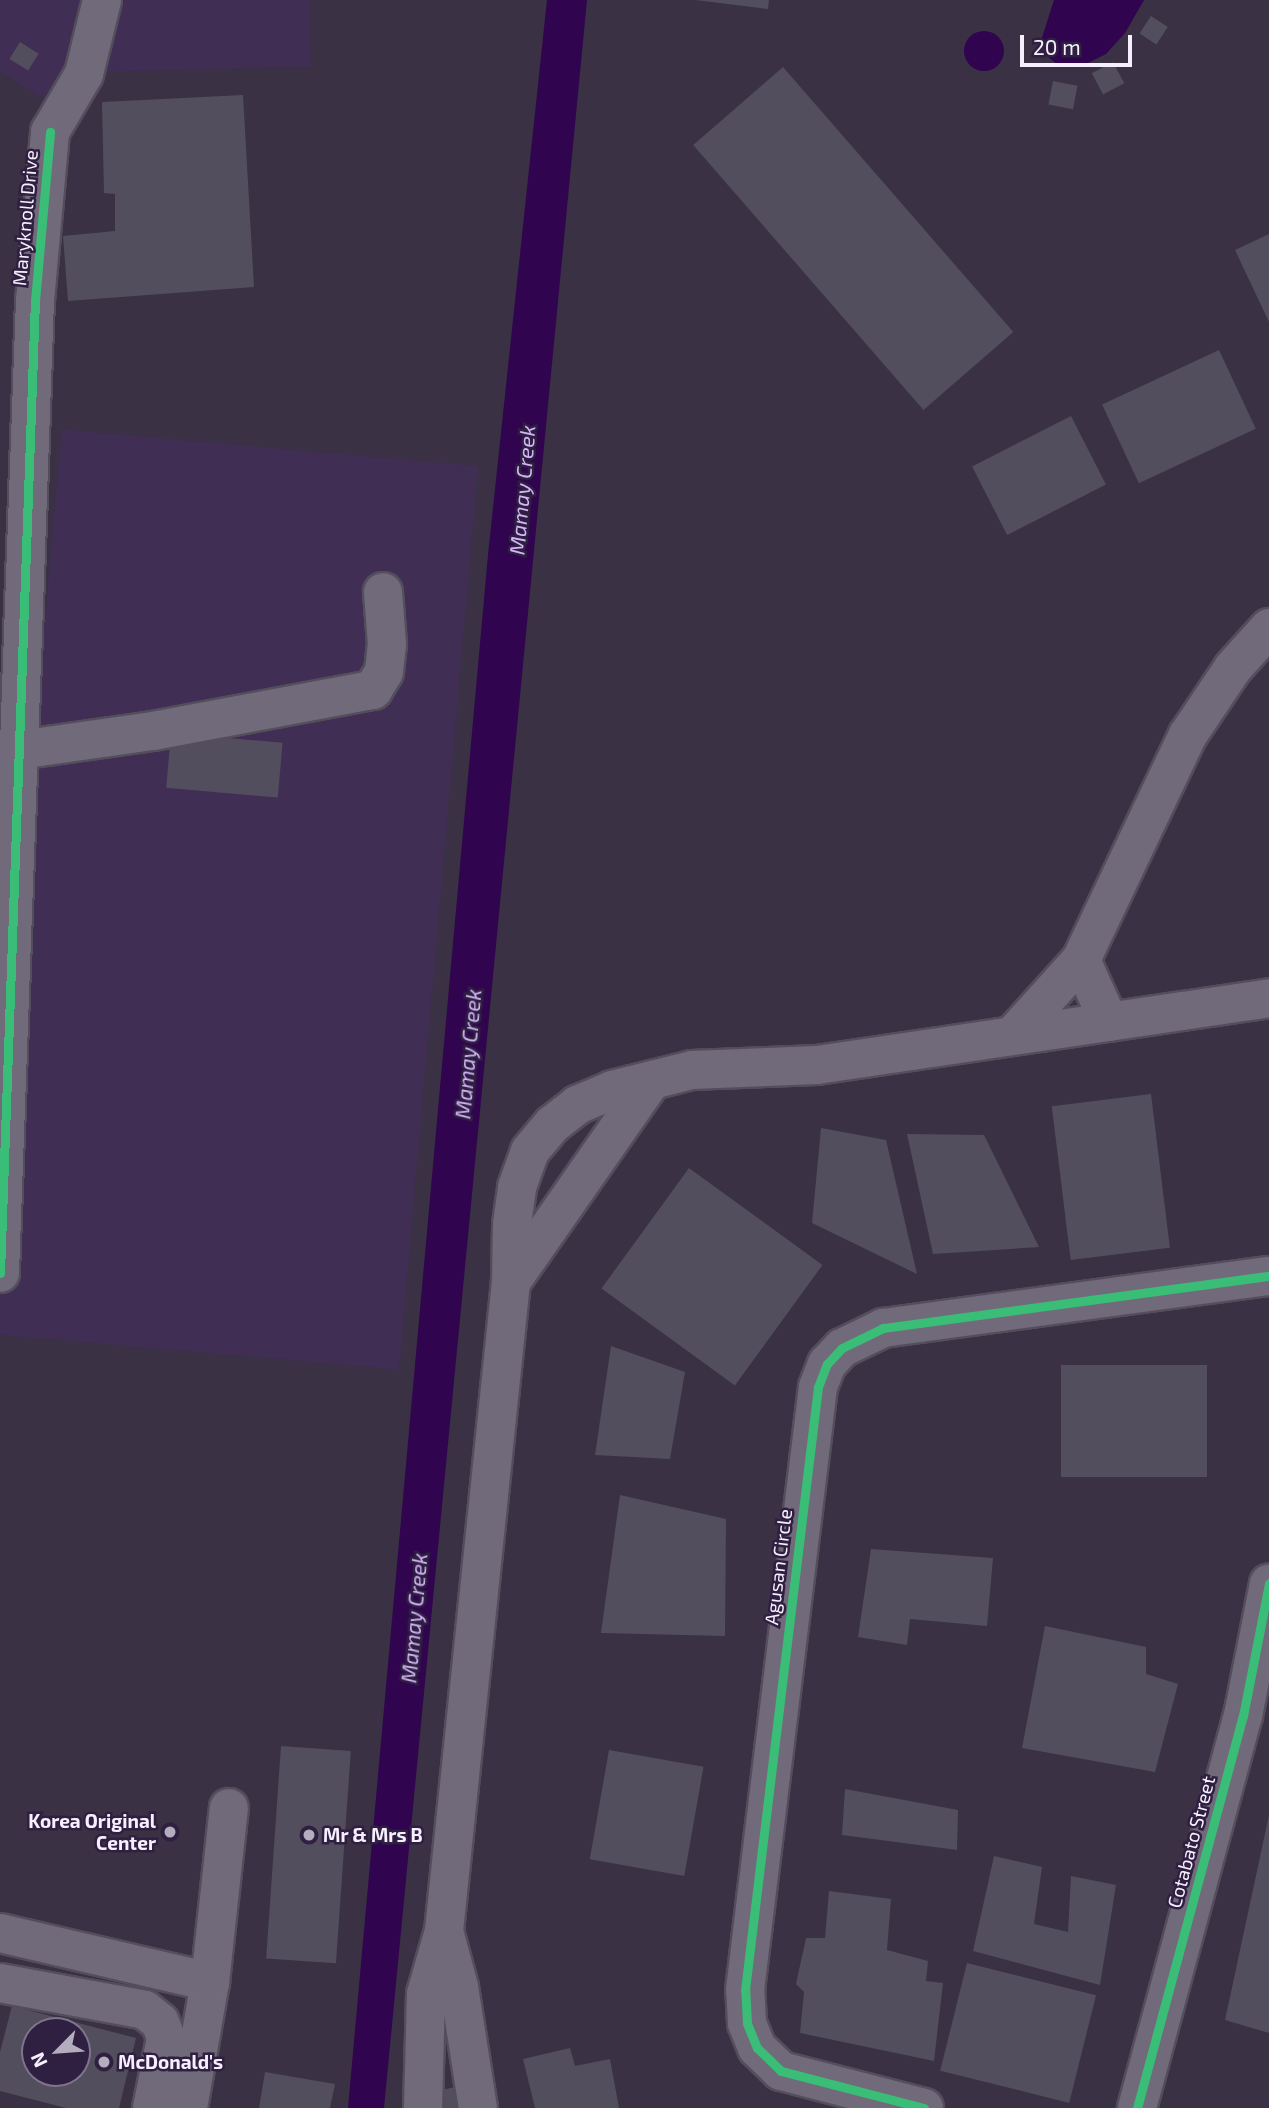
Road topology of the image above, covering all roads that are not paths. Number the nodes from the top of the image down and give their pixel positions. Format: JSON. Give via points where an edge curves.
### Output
{"nodes":[{"id":1,"x":102,"y":0,"type":"edge"},
{"id":2,"x":383,"y":592,"type":"dead end"},
{"id":3,"x":1269,"y":628,"type":"edge"},
{"id":4,"x":13,"y":742,"type":"edge"},
{"id":5,"x":1081,"y":960,"type":"junction"},
{"id":6,"x":1269,"y":998,"type":"edge"},
{"id":7,"x":1109,"y":1022,"type":"junction"},
{"id":8,"x":1015,"y":1033,"type":"junction"},
{"id":9,"x":652,"y":1080,"type":"junction"},
{"id":10,"x":553,"y":1124,"type":"junction"},
{"id":11,"x":592,"y":1166,"type":"junction"},
{"id":12,"x":0,"y":1273,"type":"edge"},
{"id":13,"x":1269,"y":1276,"type":"edge"},
{"id":14,"x":511,"y":1282,"type":"junction"},
{"id":15,"x":1269,"y":1584,"type":"edge"},
{"id":16,"x":229,"y":1808,"type":"dead end"},
{"id":17,"x":444,"y":1931,"type":"junction"},
{"id":18,"x":0,"y":1933,"type":"edge"},
{"id":19,"x":210,"y":1982,"type":"junction"},
{"id":20,"x":0,"y":1983,"type":"edge"},
{"id":21,"x":152,"y":2108,"type":"edge"},
{"id":22,"x":188,"y":2108,"type":"edge"},
{"id":23,"x":423,"y":2108,"type":"edge"},
{"id":24,"x":478,"y":2108,"type":"edge"},
{"id":25,"x":924,"y":2108,"type":"edge"},
{"id":26,"x":1138,"y":2108,"type":"edge"}],
"edges":[{"from":1,"to":4,"type":"street","name":"Maryknoll Drive","via":[[84,74],[50,132],[35,301]]},
{"from":2,"to":4,"type":"street","via":[[384,671],[373,691],[153,731]]},
{"from":3,"to":5,"type":"street","via":[[1234,668],[1188,735]]},
{"from":4,"to":12,"type":"street","name":"Maryknoll Drive"},
{"from":5,"to":7,"type":"street"},
{"from":5,"to":8,"type":"street"},
{"from":6,"to":7,"type":"street"},
{"from":7,"to":8,"type":"street"},
{"from":8,"to":9,"type":"street","via":[[869,1058],[692,1070]]},
{"from":9,"to":10,"type":"street","via":[[577,1105]]},
{"from":9,"to":11,"type":"street"},
{"from":10,"to":11,"type":"street"},
{"from":10,"to":14,"type":"street","via":[[530,1151],[517,1187]]},
{"from":11,"to":14,"type":"street"},
{"from":13,"to":25,"type":"street","name":"Agusan Circle","via":[[883,1328],[842,1348],[827,1364],[816,1401],[745,1990],[747,2023],[757,2048],[780,2071]]},
{"from":14,"to":17,"type":"street"},
{"from":15,"to":26,"type":"street","name":"Cotabato Street","via":[[1243,1716]]},
{"from":16,"to":19,"type":"street"},
{"from":17,"to":23,"type":"street","via":[[426,1993]]},
{"from":17,"to":24,"type":"street","via":[[459,1987]]},
{"from":18,"to":19,"type":"street"},
{"from":19,"to":22,"type":"street"},
{"from":20,"to":21,"type":"street","via":[[145,2010],[160,2022],[166,2038]]}]}
